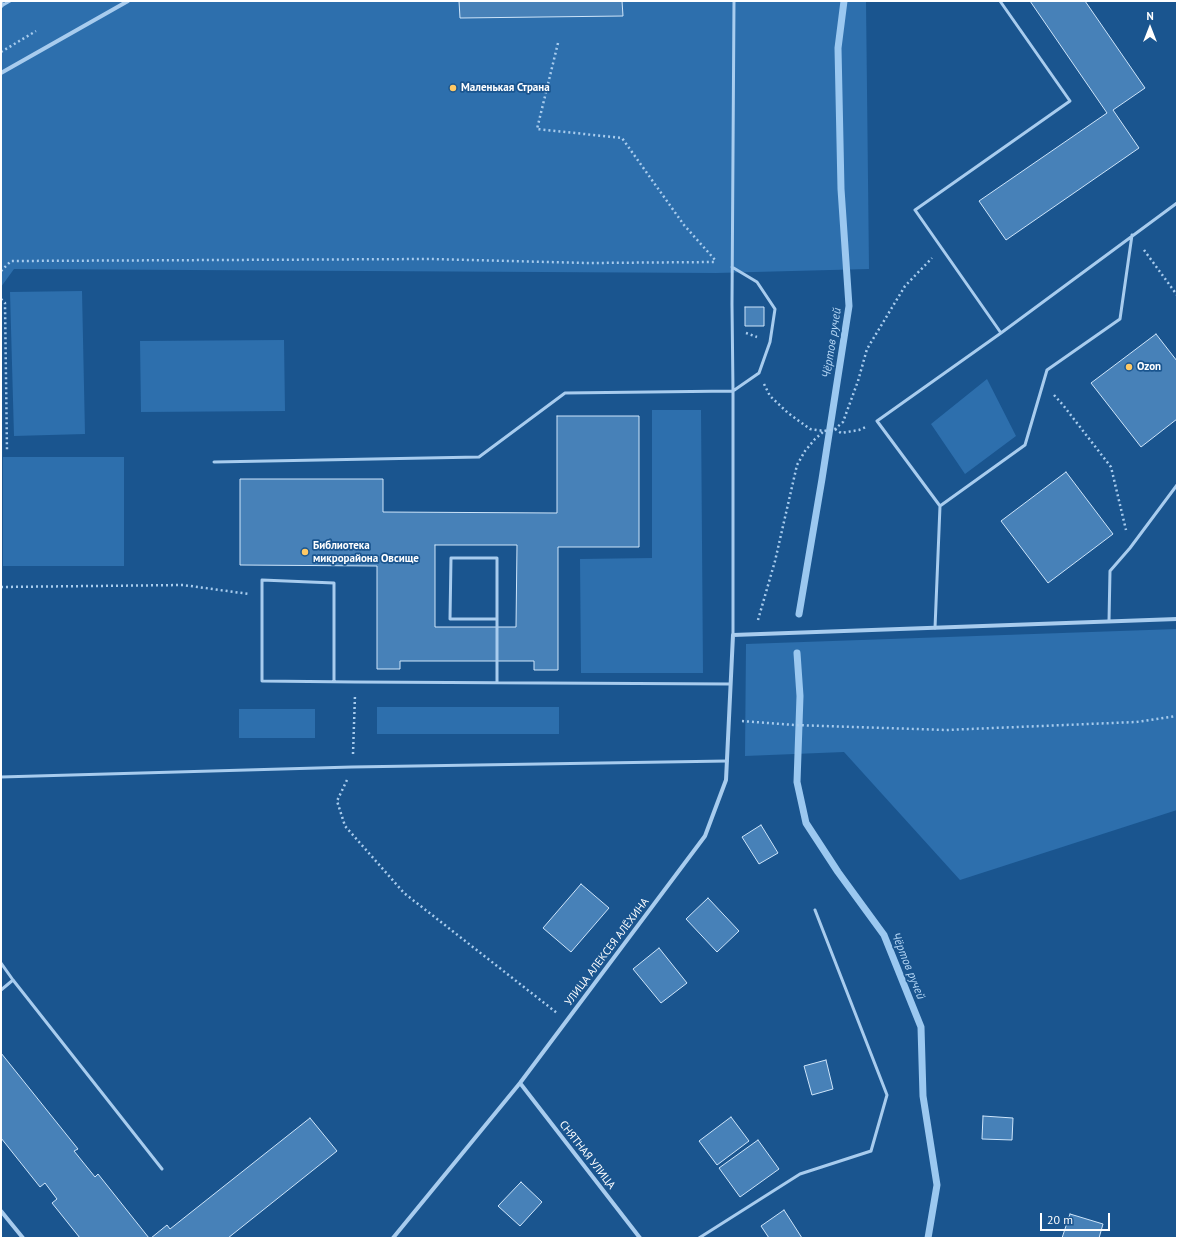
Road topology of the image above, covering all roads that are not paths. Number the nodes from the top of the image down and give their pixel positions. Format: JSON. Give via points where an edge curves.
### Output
{"nodes":[{"id":1,"x":1,"y":1,"type":"edge"},
{"id":2,"x":10,"y":1,"type":"edge"},
{"id":3,"x":128,"y":1,"type":"edge"},
{"id":4,"x":734,"y":1,"type":"edge"},
{"id":5,"x":1000,"y":1,"type":"edge"},
{"id":6,"x":2,"y":6,"type":"edge"},
{"id":7,"x":1,"y":74,"type":"edge"},
{"id":8,"x":1177,"y":203,"type":"edge"},
{"id":9,"x":1132,"y":235,"type":"junction"},
{"id":10,"x":732,"y":267,"type":"junction"},
{"id":11,"x":1001,"y":333,"type":"junction"},
{"id":12,"x":734,"y":391,"type":"junction"},
{"id":13,"x":214,"y":462,"type":"dead end"},
{"id":14,"x":1177,"y":485,"type":"edge"},
{"id":15,"x":940,"y":506,"type":"junction"},
{"id":16,"x":497,"y":619,"type":"junction"},
{"id":17,"x":1177,"y":620,"type":"edge"},
{"id":18,"x":1109,"y":621,"type":"junction"},
{"id":19,"x":935,"y":628,"type":"junction"},
{"id":20,"x":733,"y":635,"type":"junction"},
{"id":21,"x":334,"y":682,"type":"junction"},
{"id":22,"x":497,"y":683,"type":"junction"},
{"id":23,"x":730,"y":684,"type":"junction"},
{"id":24,"x":727,"y":761,"type":"junction"},
{"id":25,"x":1,"y":777,"type":"edge"},
{"id":26,"x":814,"y":910,"type":"dead end"},
{"id":27,"x":1,"y":963,"type":"edge"},
{"id":28,"x":13,"y":980,"type":"junction"},
{"id":29,"x":1,"y":990,"type":"edge"},
{"id":30,"x":520,"y":1083,"type":"junction"},
{"id":31,"x":162,"y":1169,"type":"dead end"},
{"id":32,"x":1,"y":1211,"type":"edge"},
{"id":33,"x":23,"y":1238,"type":"edge"},
{"id":34,"x":393,"y":1238,"type":"edge"},
{"id":35,"x":640,"y":1238,"type":"edge"},
{"id":36,"x":699,"y":1238,"type":"edge"}],
"edges":[{"from":1,"to":6,"type":"lane"},
{"from":2,"to":6,"type":"lane"},
{"from":3,"to":7,"type":"street"},
{"from":4,"to":10,"type":"lane"},
{"from":5,"to":11,"type":"lane","via":[[1070,101],[915,210]]},
{"from":8,"to":9,"type":"lane"},
{"from":9,"to":11,"type":"lane"},
{"from":9,"to":15,"type":"lane","via":[[1120,319],[1047,370],[1025,445]]},
{"from":10,"to":12,"type":"lane"},
{"from":10,"to":12,"type":"lane","via":[[757,282],[775,309],[770,342],[759,373]]},
{"from":11,"to":15,"type":"lane","via":[[877,421]]},
{"from":12,"to":13,"type":"lane","via":[[565,393],[479,457]]},
{"from":12,"to":20,"type":"lane"},
{"from":14,"to":18,"type":"lane","via":[[1110,571]]},
{"from":15,"to":19,"type":"lane"},
{"from":16,"to":16,"type":"lane","via":[[497,558],[451,558],[450,619]]},
{"from":16,"to":22,"type":"lane"},
{"from":17,"to":18,"type":"street"},
{"from":18,"to":19,"type":"street"},
{"from":19,"to":20,"type":"street"},
{"from":20,"to":23,"type":"street","name":"УЛИЦА АЛЕКСЕЯ АЛЁХИНА"},
{"from":21,"to":21,"type":"lane","via":[[262,681],[262,580],[334,583]]},
{"from":21,"to":22,"type":"lane"},
{"from":22,"to":23,"type":"lane"},
{"from":23,"to":24,"type":"street","name":"УЛИЦА АЛЕКСЕЯ АЛЁХИНА"},
{"from":24,"to":25,"type":"lane","via":[[352,767]]},
{"from":24,"to":30,"type":"street","name":"УЛИЦА АЛЕКСЕЯ АЛЁХИНА","via":[[726,780],[705,836]]},
{"from":26,"to":36,"type":"lane","via":[[887,1095],[871,1151],[800,1174]]},
{"from":27,"to":28,"type":"lane"},
{"from":28,"to":29,"type":"lane"},
{"from":28,"to":31,"type":"lane"},
{"from":30,"to":34,"type":"street","name":"УЛИЦА АЛЕКСЕЯ АЛЁХИНА"},
{"from":30,"to":35,"type":"street","name":"СНЯТНАЯ УЛИЦА"},
{"from":32,"to":33,"type":"street"}]}
